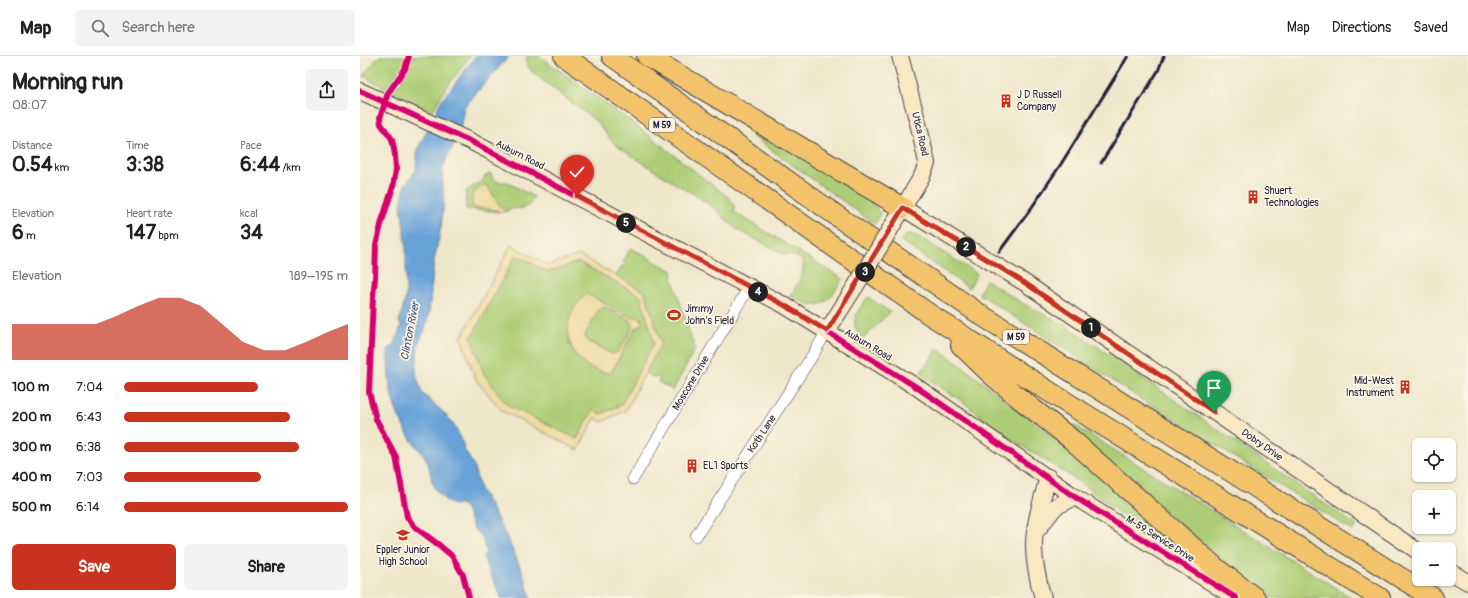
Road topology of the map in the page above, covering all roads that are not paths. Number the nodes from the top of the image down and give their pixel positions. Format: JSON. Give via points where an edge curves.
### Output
{"nodes":[{"id":1,"x":564,"y":56,"type":"edge"},
{"id":2,"x":612,"y":56,"type":"edge"},
{"id":3,"x":647,"y":56,"type":"edge"},
{"id":4,"x":900,"y":56,"type":"edge"},
{"id":5,"x":360,"y":90,"type":"edge"},
{"id":6,"x":903,"y":208,"type":"junction"},
{"id":7,"x":749,"y":287,"type":"junction"},
{"id":8,"x":929,"y":314,"type":"junction"},
{"id":9,"x":827,"y":331,"type":"junction"},
{"id":10,"x":1048,"y":477,"type":"junction"},
{"id":11,"x":633,"y":479,"type":"dead end"},
{"id":12,"x":1075,"y":497,"type":"junction"},
{"id":13,"x":1036,"y":531,"type":"junction"},
{"id":14,"x":696,"y":536,"type":"dead end"},
{"id":15,"x":1412,"y":547,"type":"edge"},
{"id":16,"x":1456,"y":575,"type":"edge"},
{"id":17,"x":1468,"y":582,"type":"edge"},
{"id":18,"x":1043,"y":598,"type":"edge"},
{"id":19,"x":1236,"y":598,"type":"edge"},
{"id":20,"x":1255,"y":598,"type":"edge"},
{"id":21,"x":1380,"y":598,"type":"edge"},
{"id":22,"x":1433,"y":598,"type":"edge"}],
"edges":[{"from":1,"to":8,"type":"highway","number":"M 59"},
{"from":2,"to":22,"type":"highway","number":"M 59","via":[[981,315]]},
{"from":3,"to":6,"type":"highway"},
{"from":4,"to":6,"type":"street","name":"Utica Road","via":[[927,163]]},
{"from":5,"to":7,"type":"street","name":"Auburn Road","via":[[472,142]]},
{"from":6,"to":9,"type":"street","name":"Utica Road","bridge":true},
{"from":6,"to":15,"type":"street","name":"Dobry Drive","via":[[1076,317]]},
{"from":7,"to":9,"type":"street","name":"Auburn Road"},
{"from":7,"to":11,"type":"street","name":"Moscone Drive"},
{"from":8,"to":20,"type":"highway","via":[[992,375],[1071,439],[1218,569]]},
{"from":8,"to":21,"type":"highway","number":"M 59"},
{"from":9,"to":10,"type":"street","name":"Auburn Road","via":[[944,404]]},
{"from":9,"to":14,"type":"street","name":"Koth Lane"},
{"from":10,"to":12,"type":"street","name":"Auburn Road"},
{"from":10,"to":13,"type":"street"},
{"from":12,"to":13,"type":"street","via":[[1055,507]]},
{"from":12,"to":19,"type":"street","name":"M-59 Service Drive"},
{"from":13,"to":18,"type":"street","via":[[1034,556]]},
{"from":16,"to":17,"type":"street"}]}
